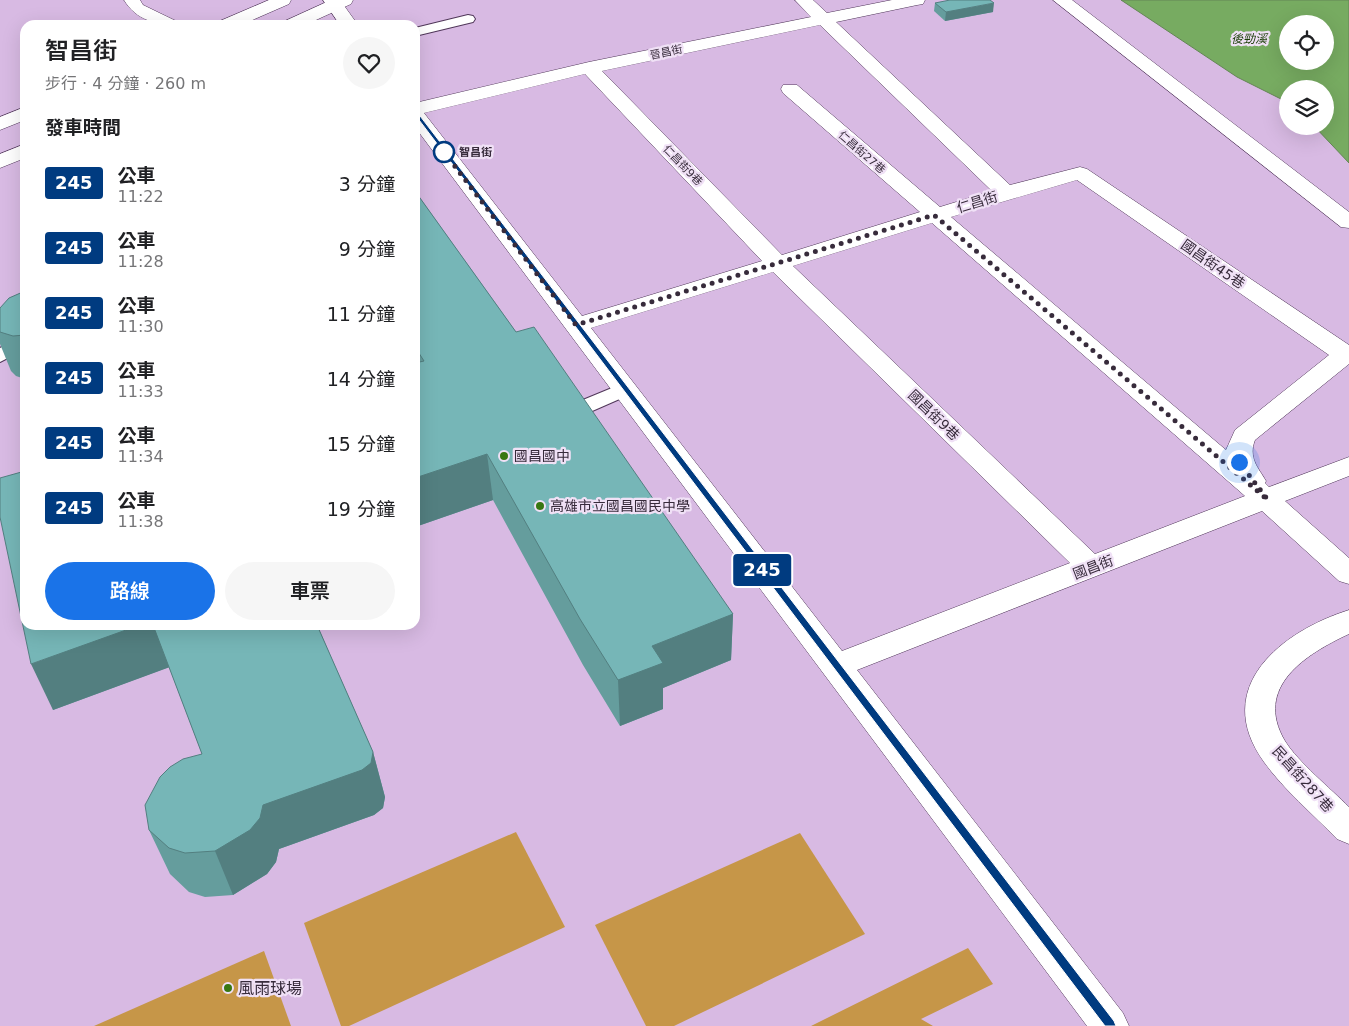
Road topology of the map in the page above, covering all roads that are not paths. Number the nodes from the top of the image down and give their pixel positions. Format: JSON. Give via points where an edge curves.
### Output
{"nodes":[{"id":1,"x":132,"y":0,"type":"edge"},
{"id":2,"x":283,"y":0,"type":"edge"},
{"id":3,"x":803,"y":0,"type":"edge"},
{"id":4,"x":918,"y":0,"type":"edge"},
{"id":5,"x":1061,"y":0,"type":"edge"},
{"id":6,"x":337,"y":2,"type":"edge"},
{"id":7,"x":468,"y":19,"type":"dead end"},
{"id":8,"x":823,"y":19,"type":"junction"},
{"id":9,"x":160,"y":20,"type":"edge"},
{"id":10,"x":237,"y":20,"type":"edge"},
{"id":11,"x":301,"y":20,"type":"edge"},
{"id":12,"x":346,"y":20,"type":"edge"},
{"id":13,"x":420,"y":31,"type":"edge"},
{"id":14,"x":589,"y":68,"type":"junction"},
{"id":15,"x":790,"y":89,"type":"dead end"},
{"id":16,"x":420,"y":108,"type":"edge"},
{"id":17,"x":20,"y":115,"type":"edge"},
{"id":18,"x":420,"y":121,"type":"edge"},
{"id":19,"x":0,"y":124,"type":"edge"},
{"id":20,"x":20,"y":152,"type":"edge"},
{"id":21,"x":0,"y":162,"type":"edge"},
{"id":22,"x":1080,"y":173,"type":"joint"},
{"id":23,"x":1006,"y":193,"type":"junction"},
{"id":24,"x":934,"y":215,"type":"junction"},
{"id":25,"x":1349,"y":222,"type":"edge"},
{"id":26,"x":777,"y":263,"type":"junction"},
{"id":27,"x":576,"y":325,"type":"junction"},
{"id":28,"x":20,"y":345,"type":"edge"},
{"id":29,"x":1347,"y":354,"type":"edge"},
{"id":30,"x":0,"y":356,"type":"edge"},
{"id":31,"x":552,"y":382,"type":"edge"},
{"id":32,"x":624,"y":389,"type":"junction"},
{"id":33,"x":1349,"y":466,"type":"edge"},
{"id":34,"x":1268,"y":500,"type":"junction"},
{"id":35,"x":1091,"y":567,"type":"junction"},
{"id":36,"x":1349,"y":574,"type":"edge"},
{"id":37,"x":1349,"y":621,"type":"edge"},
{"id":38,"x":836,"y":666,"type":"junction"},
{"id":39,"x":1349,"y":829,"type":"edge"},
{"id":40,"x":1110,"y":1026,"type":"edge"}],
"edges":[{"from":1,"to":9,"type":"street","via":[[137,8]]},
{"from":2,"to":10,"type":"street"},
{"from":3,"to":8,"type":"street","name":"仁昌街"},
{"from":4,"to":8,"type":"street","name":"晉昌街"},
{"from":5,"to":25,"type":"street"},
{"from":6,"to":11,"type":"street"},
{"from":6,"to":12,"type":"street"},
{"from":7,"to":13,"type":"lane"},
{"from":8,"to":14,"type":"street","name":"晉昌街"},
{"from":8,"to":23,"type":"street","name":"仁昌街"},
{"from":14,"to":16,"type":"street","name":"晉昌街"},
{"from":14,"to":26,"type":"street","name":"仁昌街9巷"},
{"from":15,"to":24,"type":"street","name":"仁昌街27巷"},
{"from":17,"to":19,"type":"street"},
{"from":18,"to":27,"type":"street"},
{"from":20,"to":21,"type":"street"},
{"from":22,"to":23,"type":"street","name":"仁昌街"},
{"from":22,"to":29,"type":"street","name":"國昌街45巷"},
{"from":23,"to":24,"type":"street","name":"仁昌街"},
{"from":24,"to":26,"type":"street","name":"仁昌街"},
{"from":24,"to":34,"type":"street","name":"仁昌街27巷"},
{"from":26,"to":27,"type":"street","name":"仁昌街"},
{"from":26,"to":35,"type":"street","name":"國昌街9巷"},
{"from":27,"to":32,"type":"street"},
{"from":28,"to":30,"type":"lane"},
{"from":29,"to":34,"type":"street","via":[[1244,436],[1237,449],[1239,462]]},
{"from":31,"to":32,"type":"lane","via":[[574,412]]},
{"from":32,"to":38,"type":"street"},
{"from":33,"to":34,"type":"street","name":"國昌街"},
{"from":34,"to":35,"type":"street","name":"國昌街"},
{"from":34,"to":36,"type":"street"},
{"from":35,"to":38,"type":"street","name":"國昌街"},
{"from":37,"to":39,"type":"street","name":"民昌街287巷","via":[[1319,634],[1286,658],[1269,676],[1258,698],[1261,723],[1274,750]]},
{"from":38,"to":40,"type":"street"}]}
